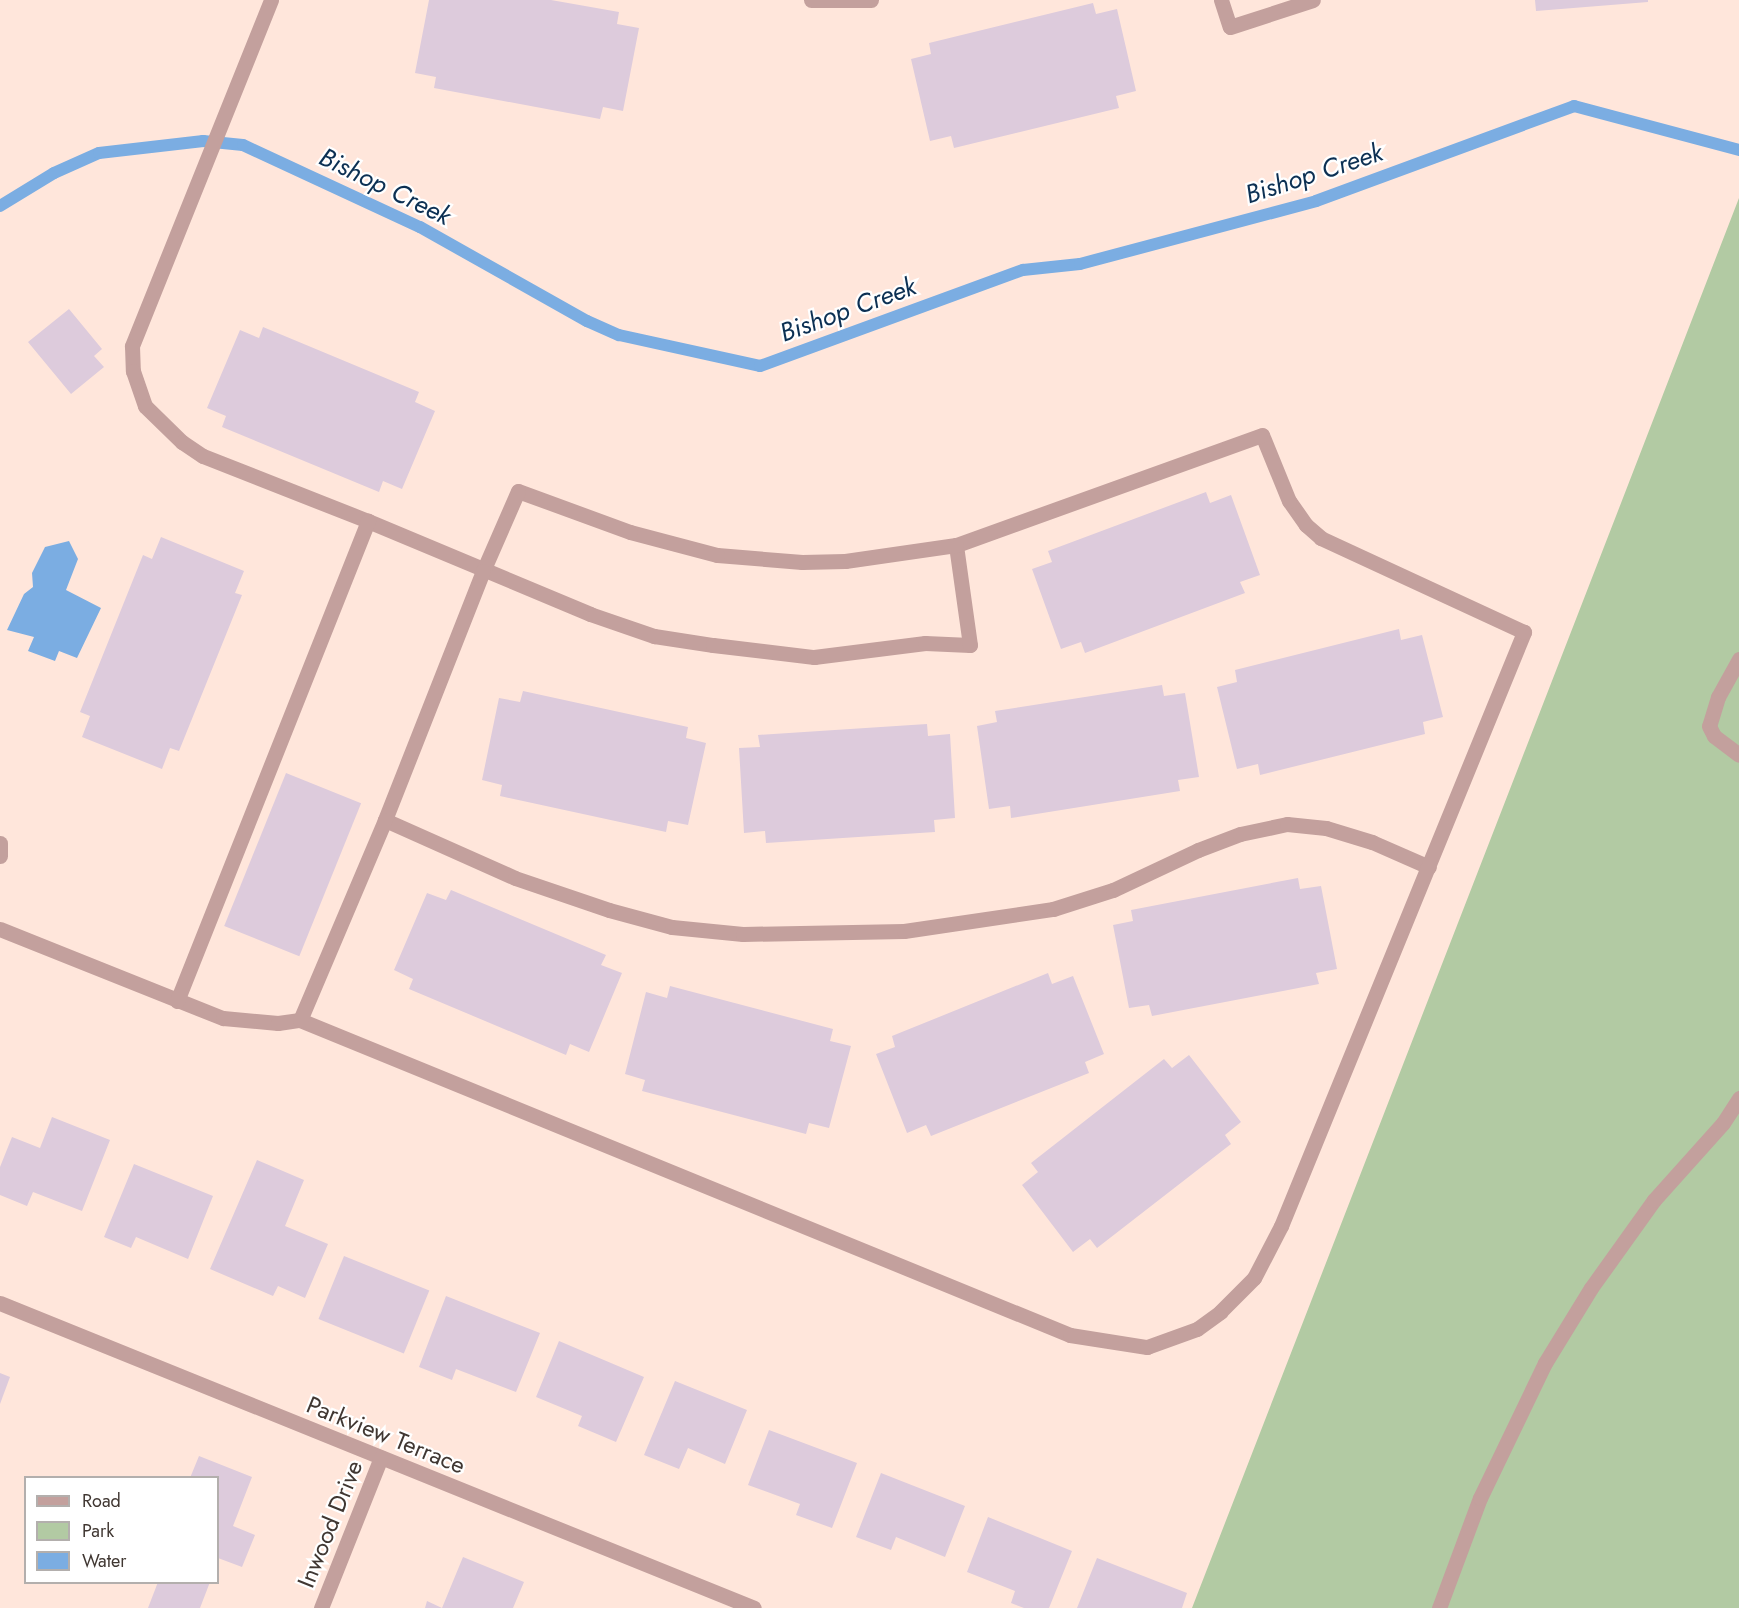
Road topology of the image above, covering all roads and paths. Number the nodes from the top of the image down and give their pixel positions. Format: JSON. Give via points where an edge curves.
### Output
{"nodes":[{"id":1,"x":271,"y":0,"type":"edge"},
{"id":2,"x":812,"y":0,"type":"edge"},
{"id":3,"x":871,"y":0,"type":"edge"},
{"id":4,"x":1221,"y":0,"type":"edge"},
{"id":5,"x":1313,"y":0,"type":"edge"},
{"id":6,"x":368,"y":521,"type":"junction"},
{"id":7,"x":956,"y":545,"type":"junction"},
{"id":8,"x":483,"y":570,"type":"junction"},
{"id":9,"x":1739,"y":659,"type":"edge"},
{"id":10,"x":1739,"y":755,"type":"edge"},
{"id":11,"x":385,"y":820,"type":"junction"},
{"id":12,"x":0,"y":843,"type":"edge"},
{"id":13,"x":0,"y":855,"type":"edge"},
{"id":14,"x":1429,"y":867,"type":"junction"},
{"id":15,"x":0,"y":928,"type":"edge"},
{"id":16,"x":177,"y":1001,"type":"junction"},
{"id":17,"x":300,"y":1020,"type":"junction"},
{"id":18,"x":1739,"y":1098,"type":"edge"},
{"id":19,"x":0,"y":1303,"type":"edge"},
{"id":20,"x":381,"y":1457,"type":"junction"},
{"id":21,"x":321,"y":1608,"type":"edge"},
{"id":22,"x":754,"y":1608,"type":"edge"},
{"id":23,"x":1439,"y":1608,"type":"edge"}],
"edges":[{"from":1,"to":6,"type":"street","via":[[140,322],[132,346],[133,371],[145,406],[160,423],[203,456]]},
{"from":2,"to":3,"type":"street"},
{"from":4,"to":5,"type":"street","via":[[1230,27]]},
{"from":6,"to":8,"type":"street"},
{"from":6,"to":16,"type":"street"},
{"from":7,"to":8,"type":"street","via":[[846,561],[802,562],[717,555],[630,532],[518,490]]},
{"from":7,"to":8,"type":"street","via":[[970,645],[925,643],[814,657],[654,636]]},
{"from":7,"to":14,"type":"street","via":[[1262,435],[1289,501],[1321,538],[1524,632]]},
{"from":8,"to":11,"type":"street"},
{"from":9,"to":10,"type":"street","via":[[1718,698],[1709,726],[1714,736]]},
{"from":11,"to":14,"type":"street","via":[[515,878],[609,910],[672,927],[743,934],[904,931],[1053,909],[1113,890],[1198,849],[1240,834],[1287,824],[1326,828],[1372,842]]},
{"from":11,"to":17,"type":"street"},
{"from":12,"to":13,"type":"street"},
{"from":14,"to":17,"type":"street","via":[[1281,1226],[1254,1278],[1197,1329],[1147,1347],[1070,1335]]},
{"from":15,"to":16,"type":"street"},
{"from":16,"to":17,"type":"street","via":[[223,1018],[278,1023]]},
{"from":18,"to":23,"type":"street","via":[[1724,1123],[1654,1200],[1591,1288],[1545,1363],[1480,1498]]},
{"from":19,"to":20,"type":"street","name":"Parkview Terrace"},
{"from":20,"to":21,"type":"street","name":"Inwood Drive"},
{"from":20,"to":22,"type":"street","name":"Parkview Terrace"}]}
